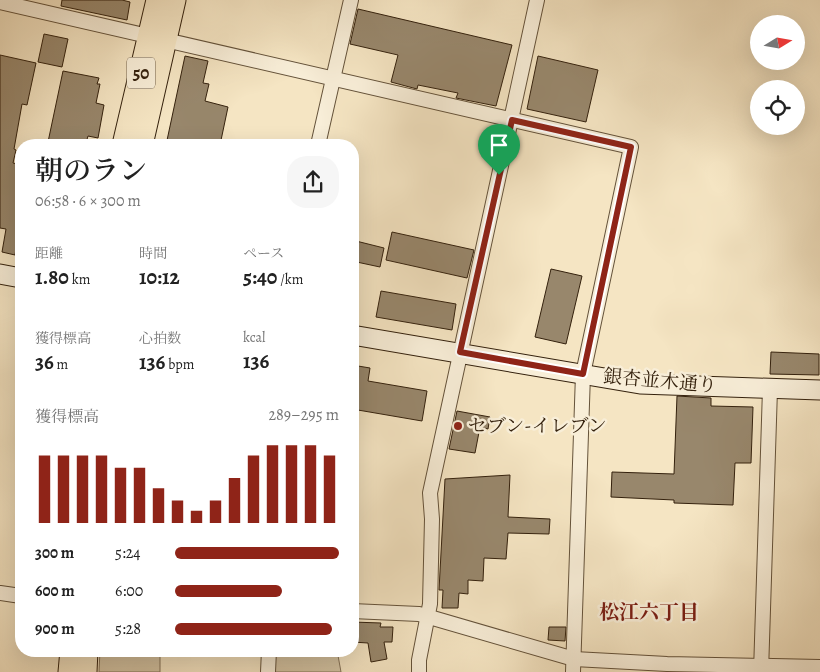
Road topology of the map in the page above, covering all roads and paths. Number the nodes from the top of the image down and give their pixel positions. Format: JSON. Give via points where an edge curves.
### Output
{"nodes":[{"id":1,"x":157,"y":0,"type":"edge"},
{"id":2,"x":175,"y":0,"type":"edge"},
{"id":3,"x":351,"y":0,"type":"edge"},
{"id":4,"x":537,"y":0,"type":"edge"},
{"id":5,"x":0,"y":2,"type":"edge"},
{"id":6,"x":158,"y":38,"type":"junction"},
{"id":7,"x":334,"y":78,"type":"junction"},
{"id":8,"x":512,"y":120,"type":"junction"},
{"id":9,"x":125,"y":139,"type":"edge"},
{"id":10,"x":143,"y":139,"type":"edge"},
{"id":11,"x":319,"y":139,"type":"edge"},
{"id":12,"x":0,"y":274,"type":"edge"},
{"id":13,"x":15,"y":277,"type":"edge"},
{"id":14,"x":359,"y":336,"type":"edge"},
{"id":15,"x":460,"y":352,"type":"junction"},
{"id":16,"x":583,"y":374,"type":"junction"},
{"id":17,"x":770,"y":389,"type":"junction"},
{"id":18,"x":820,"y":390,"type":"edge"},
{"id":19,"x":0,"y":593,"type":"edge"},
{"id":20,"x":15,"y":595,"type":"edge"},
{"id":21,"x":359,"y":611,"type":"edge"},
{"id":22,"x":428,"y":617,"type":"junction"},
{"id":23,"x":70,"y":657,"type":"edge"},
{"id":24,"x":87,"y":657,"type":"edge"},
{"id":25,"x":269,"y":657,"type":"edge"},
{"id":26,"x":667,"y":664,"type":"junction"},
{"id":27,"x":574,"y":666,"type":"edge"},
{"id":28,"x":820,"y":667,"type":"edge"},
{"id":29,"x":761,"y":669,"type":"edge"},
{"id":30,"x":69,"y":672,"type":"edge"},
{"id":31,"x":86,"y":672,"type":"edge"},
{"id":32,"x":268,"y":672,"type":"edge"},
{"id":33,"x":419,"y":672,"type":"edge"},
{"id":34,"x":654,"y":672,"type":"edge"}],
"edges":[{"from":1,"to":6,"type":"main road","number":"50"},
{"from":2,"to":6,"type":"main road","number":"50"},
{"from":3,"to":7,"type":"street"},
{"from":4,"to":8,"type":"street"},
{"from":5,"to":6,"type":"street"},
{"from":6,"to":7,"type":"street"},
{"from":6,"to":9,"type":"main road","number":"50"},
{"from":6,"to":10,"type":"main road","number":"50"},
{"from":7,"to":8,"type":"street"},
{"from":7,"to":11,"type":"street"},
{"from":8,"to":15,"type":"street"},
{"from":8,"to":16,"type":"street","via":[[631,147]]},
{"from":12,"to":13,"type":"street"},
{"from":14,"to":15,"type":"street","name":"銀杏並木通り"},
{"from":15,"to":16,"type":"street","name":"銀杏並木通り"},
{"from":15,"to":22,"type":"street","via":[[430,493]]},
{"from":16,"to":17,"type":"street","name":"銀杏並木通り","via":[[640,384]]},
{"from":16,"to":27,"type":"street"},
{"from":17,"to":18,"type":"street","name":"銀杏並木通り"},
{"from":17,"to":29,"type":"street"},
{"from":19,"to":20,"type":"street"},
{"from":21,"to":22,"type":"street"},
{"from":22,"to":27,"type":"street"},
{"from":22,"to":33,"type":"street"},
{"from":23,"to":30,"type":"main road"},
{"from":24,"to":31,"type":"main road"},
{"from":25,"to":32,"type":"street"},
{"from":26,"to":27,"type":"street"},
{"from":26,"to":29,"type":"street"},
{"from":26,"to":34,"type":"street"},
{"from":28,"to":29,"type":"street"}]}
